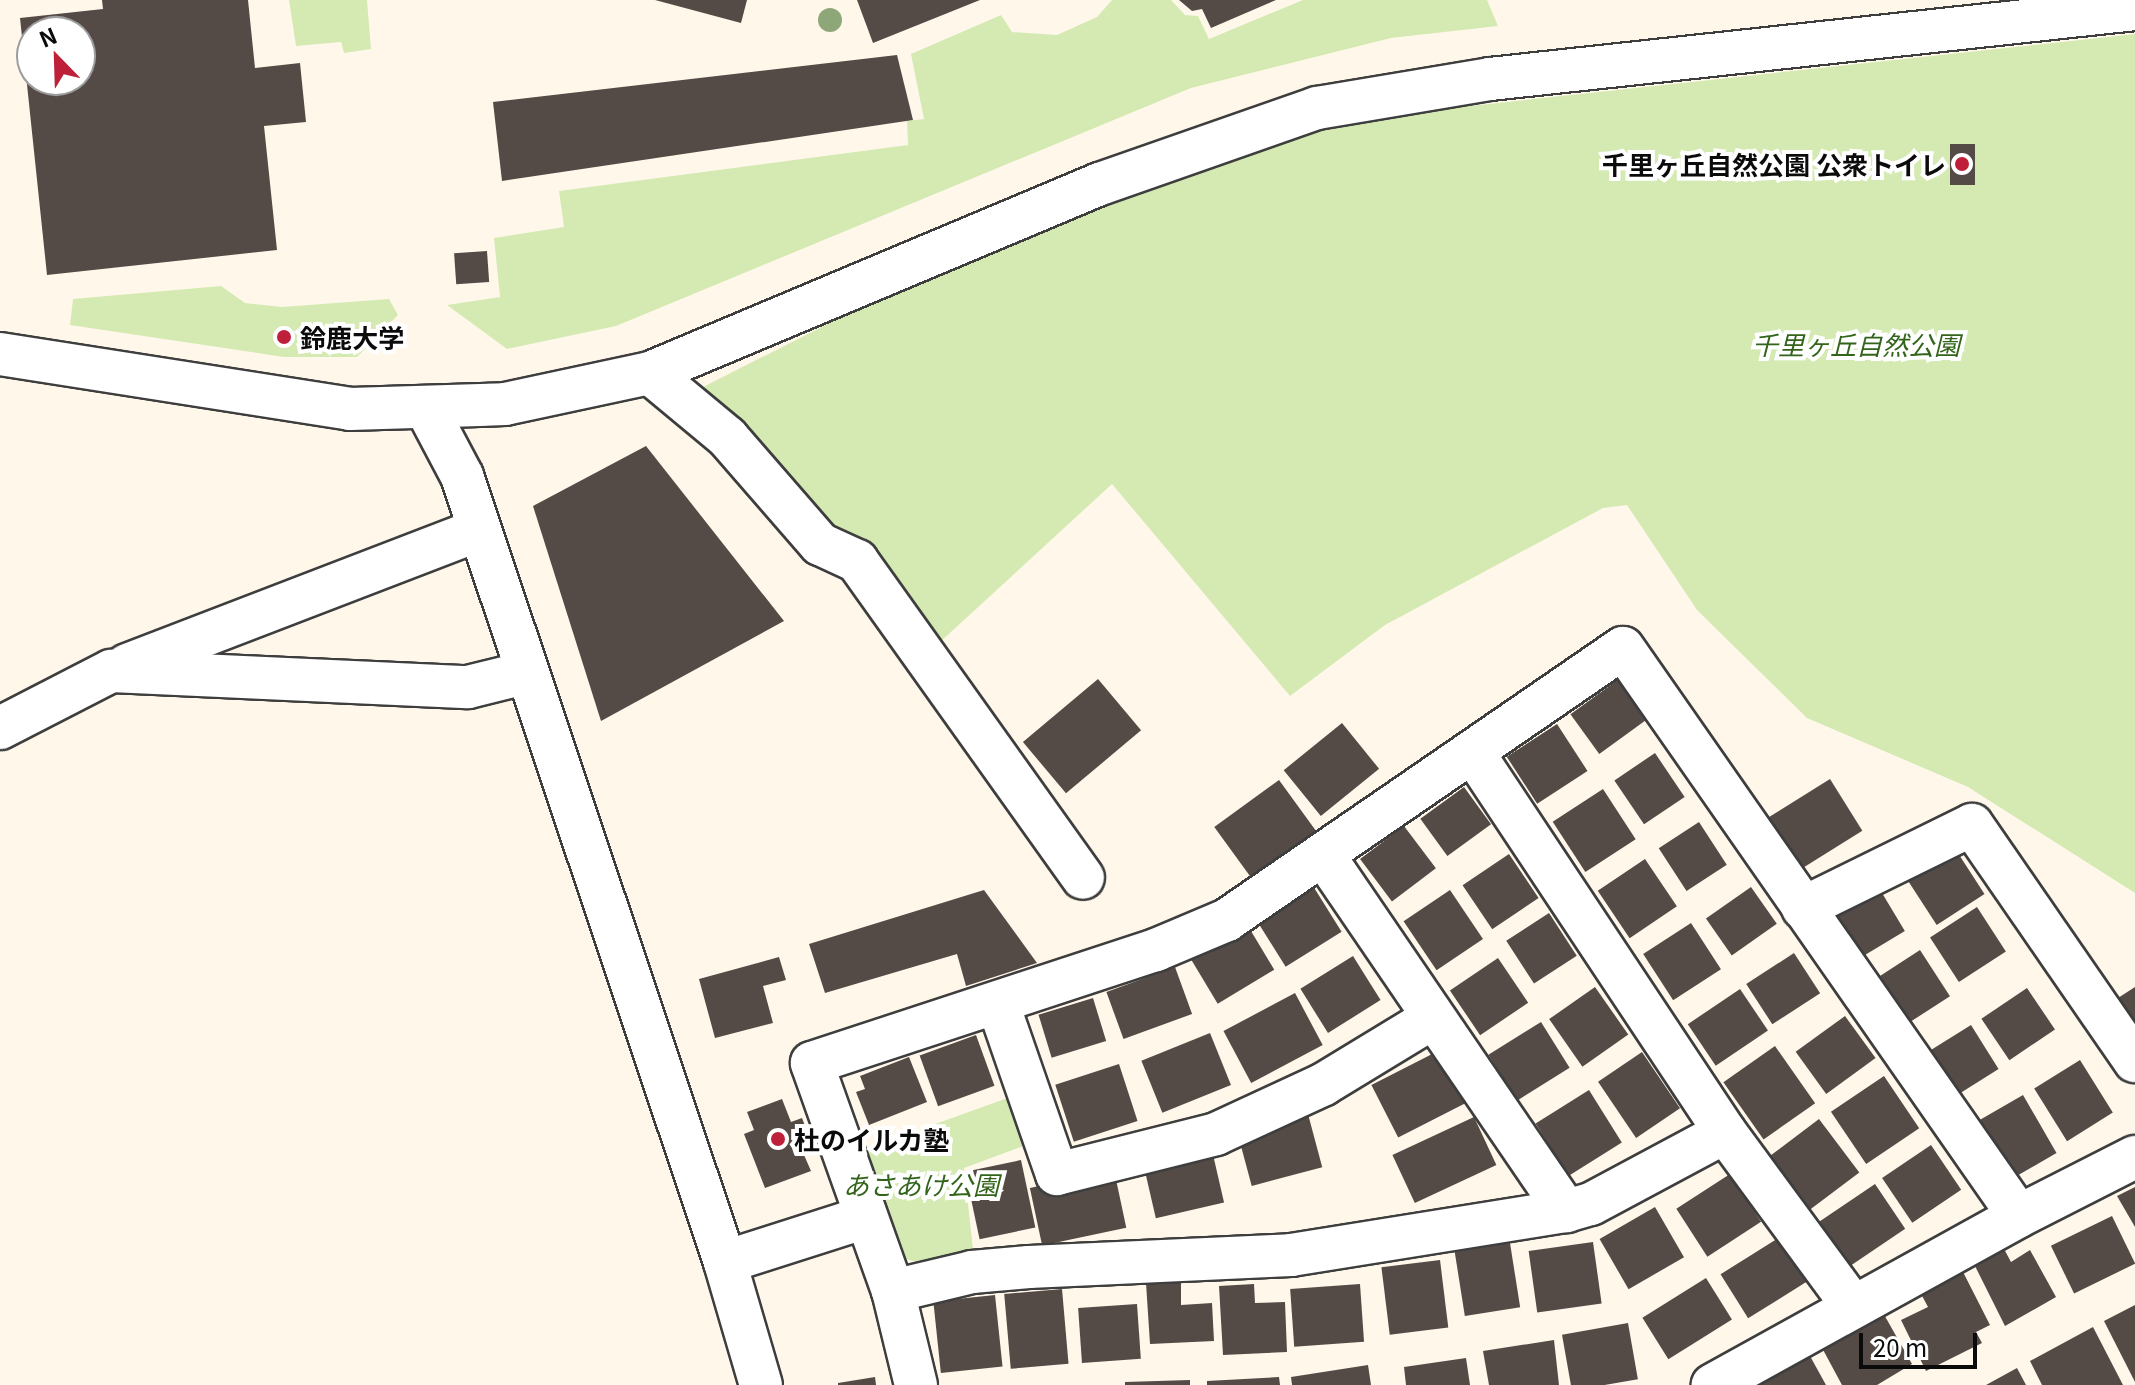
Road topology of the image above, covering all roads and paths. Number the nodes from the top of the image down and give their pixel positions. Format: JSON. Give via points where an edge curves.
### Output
{"nodes":[{"id":1,"x":2135,"y":9,"type":"edge"},
{"id":2,"x":0,"y":354,"type":"edge"},
{"id":3,"x":650,"y":373,"type":"junction"},
{"id":4,"x":426,"y":408,"type":"junction"},
{"id":5,"x":478,"y":530,"type":"junction"},
{"id":6,"x":111,"y":671,"type":"junction"},
{"id":7,"x":525,"y":673,"type":"junction"},
{"id":8,"x":0,"y":728,"type":"edge"},
{"id":9,"x":1473,"y":752,"type":"junction"},
{"id":10,"x":1324,"y":856,"type":"junction"},
{"id":11,"x":1083,"y":878,"type":"dead end"},
{"id":12,"x":1803,"y":908,"type":"junction"},
{"id":13,"x":998,"y":1004,"type":"junction"},
{"id":14,"x":1431,"y":1019,"type":"junction"},
{"id":15,"x":2135,"y":1061,"type":"edge"},
{"id":16,"x":1725,"y":1132,"type":"junction"},
{"id":17,"x":2135,"y":1157,"type":"edge"},
{"id":18,"x":1566,"y":1211,"type":"junction"},
{"id":19,"x":2019,"y":1216,"type":"junction"},
{"id":20,"x":866,"y":1217,"type":"junction"},
{"id":21,"x":725,"y":1262,"type":"junction"},
{"id":22,"x":893,"y":1291,"type":"junction"},
{"id":23,"x":1852,"y":1305,"type":"junction"},
{"id":24,"x":761,"y":1385,"type":"edge"},
{"id":25,"x":916,"y":1385,"type":"edge"},
{"id":26,"x":1715,"y":1385,"type":"edge"}],
"edges":[{"from":1,"to":3,"type":"street","via":[[1490,79],[1317,108],[1100,184]]},
{"from":2,"to":4,"type":"street","via":[[350,409]]},
{"from":3,"to":4,"type":"street","via":[[505,404]]},
{"from":3,"to":11,"type":"street","via":[[727,437],[820,544],[857,561]]},
{"from":4,"to":5,"type":"street","via":[[462,476]]},
{"from":5,"to":6,"type":"street"},
{"from":5,"to":7,"type":"street"},
{"from":6,"to":7,"type":"street","via":[[468,687]]},
{"from":6,"to":8,"type":"street"},
{"from":7,"to":21,"type":"street"},
{"from":9,"to":10,"type":"street"},
{"from":9,"to":12,"type":"street","via":[[1623,648]]},
{"from":9,"to":16,"type":"street"},
{"from":10,"to":13,"type":"street","via":[[1227,920]]},
{"from":10,"to":14,"type":"street"},
{"from":12,"to":15,"type":"street","via":[[1972,825]]},
{"from":12,"to":19,"type":"street"},
{"from":13,"to":14,"type":"street","via":[[1057,1174],[1216,1134],[1324,1084]]},
{"from":13,"to":20,"type":"street","via":[[812,1063]]},
{"from":14,"to":18,"type":"street"},
{"from":16,"to":18,"type":"street"},
{"from":16,"to":23,"type":"street"},
{"from":17,"to":19,"type":"street"},
{"from":18,"to":22,"type":"street","via":[[1291,1255],[1015,1268]]},
{"from":19,"to":23,"type":"street"},
{"from":20,"to":21,"type":"street"},
{"from":20,"to":22,"type":"street"},
{"from":21,"to":24,"type":"street"},
{"from":22,"to":25,"type":"street"},
{"from":23,"to":26,"type":"street"}]}
